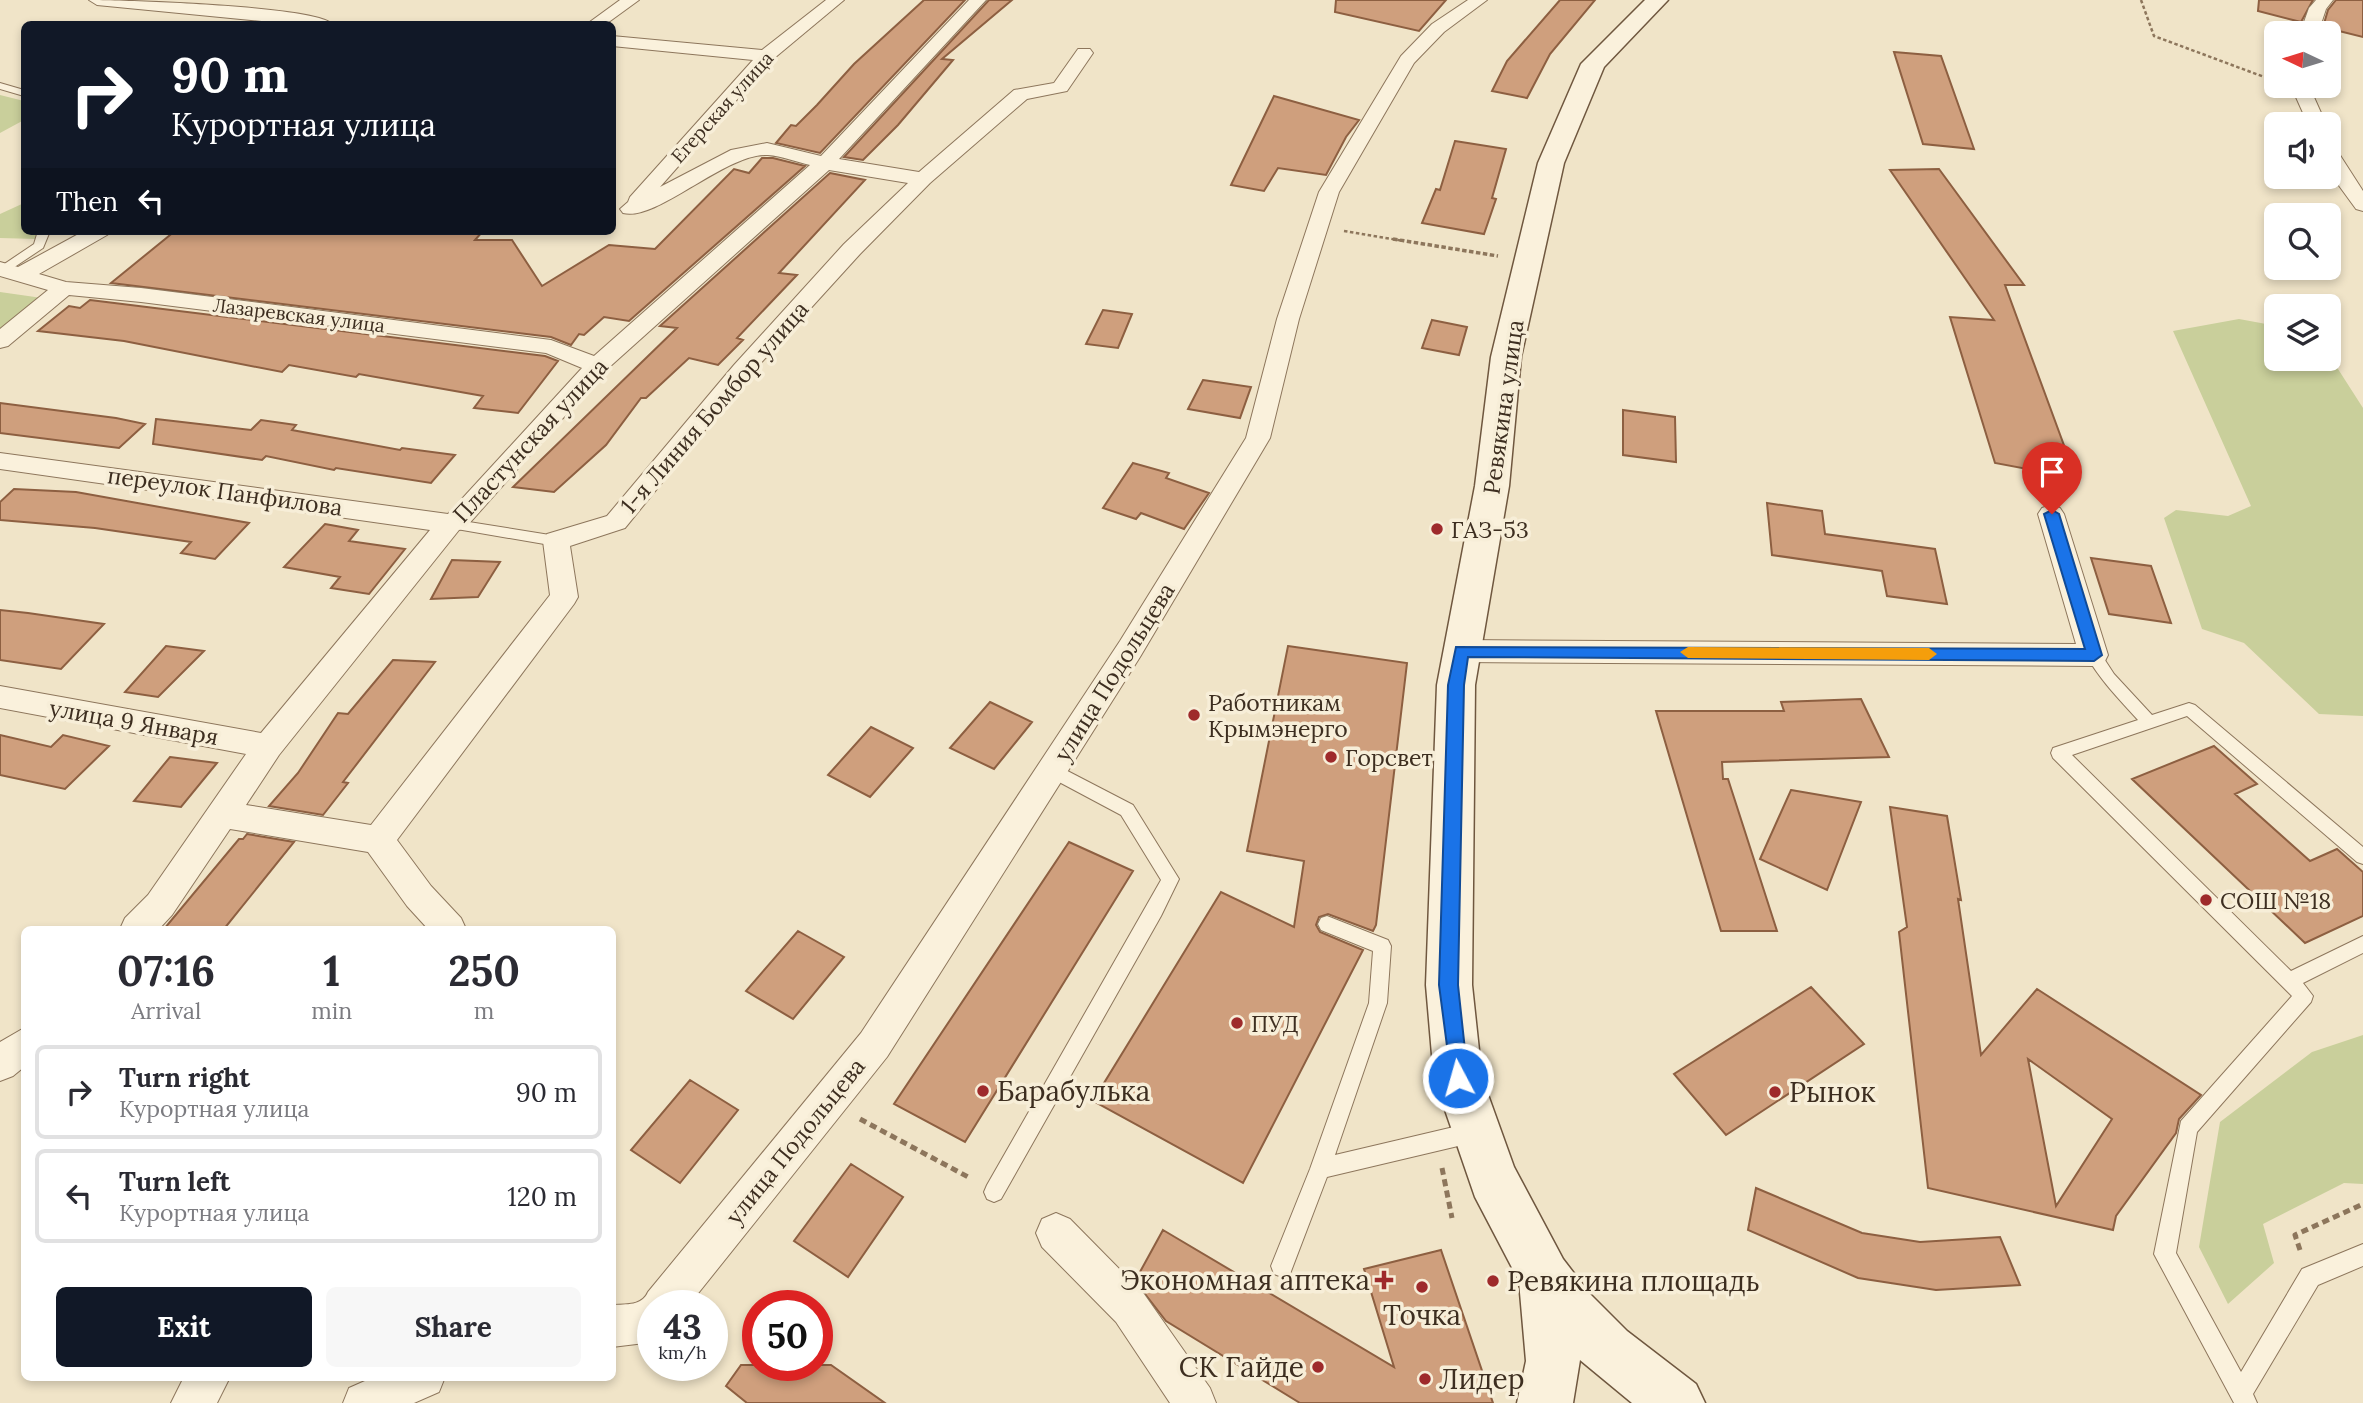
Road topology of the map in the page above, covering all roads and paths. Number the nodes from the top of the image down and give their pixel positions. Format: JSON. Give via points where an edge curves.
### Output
{"nodes":[{"id":1,"x":97,"y":0,"type":"edge"},
{"id":2,"x":631,"y":0,"type":"edge"},
{"id":3,"x":836,"y":0,"type":"edge"},
{"id":4,"x":978,"y":0,"type":"edge"},
{"id":5,"x":1479,"y":0,"type":"edge"},
{"id":6,"x":1657,"y":0,"type":"edge"},
{"id":7,"x":2141,"y":0,"type":"edge"},
{"id":8,"x":2325,"y":0,"type":"edge"},
{"id":9,"x":303,"y":21,"type":"edge"},
{"id":10,"x":600,"y":21,"type":"edge"},
{"id":11,"x":2313,"y":21,"type":"edge"},
{"id":12,"x":616,"y":41,"type":"edge"},
{"id":13,"x":1084,"y":53,"type":"dead end"},
{"id":14,"x":766,"y":56,"type":"junction"},
{"id":15,"x":2264,"y":76,"type":"edge"},
{"id":16,"x":0,"y":86,"type":"edge"},
{"id":17,"x":21,"y":92,"type":"edge"},
{"id":18,"x":825,"y":163,"type":"junction"},
{"id":19,"x":2341,"y":174,"type":"edge"},
{"id":20,"x":923,"y":179,"type":"junction"},
{"id":21,"x":2363,"y":205,"type":"edge"},
{"id":22,"x":621,"y":212,"type":"edge"},
{"id":23,"x":1318,"y":226,"type":"junction"},
{"id":24,"x":43,"y":235,"type":"edge"},
{"id":25,"x":91,"y":235,"type":"edge"},
{"id":26,"x":1503,"y":257,"type":"dead end"},
{"id":27,"x":8,"y":271,"type":"edge"},
{"id":28,"x":64,"y":288,"type":"junction"},
{"id":29,"x":0,"y":341,"type":"edge"},
{"id":30,"x":597,"y":366,"type":"junction"},
{"id":31,"x":0,"y":461,"type":"edge"},
{"id":32,"x":2052,"y":514,"type":"dead end"},
{"id":33,"x":450,"y":524,"type":"junction"},
{"id":34,"x":556,"y":541,"type":"junction"},
{"id":35,"x":1462,"y":651,"type":"junction"},
{"id":36,"x":2094,"y":655,"type":"junction"},
{"id":37,"x":0,"y":697,"type":"edge"},
{"id":38,"x":2149,"y":722,"type":"junction"},
{"id":39,"x":268,"y":746,"type":"junction"},
{"id":40,"x":1052,"y":770,"type":"junction"},
{"id":41,"x":222,"y":814,"type":"junction"},
{"id":42,"x":378,"y":840,"type":"junction"},
{"id":43,"x":2363,"y":857,"type":"edge"},
{"id":44,"x":1327,"y":923,"type":"dead end"},
{"id":45,"x":140,"y":926,"type":"edge"},
{"id":46,"x":446,"y":926,"type":"edge"},
{"id":47,"x":2363,"y":944,"type":"edge"},
{"id":48,"x":2289,"y":981,"type":"junction"},
{"id":49,"x":0,"y":1039,"type":"edge"},
{"id":50,"x":21,"y":1043,"type":"edge"},
{"id":51,"x":21,"y":1046,"type":"edge"},
{"id":52,"x":0,"y":1064,"type":"edge"},
{"id":53,"x":827,"y":1101,"type":"junction"},
{"id":54,"x":1477,"y":1131,"type":"junction"},
{"id":55,"x":1320,"y":1169,"type":"junction"},
{"id":56,"x":994,"y":1192,"type":"joint"},
{"id":57,"x":2363,"y":1204,"type":"edge"},
{"id":58,"x":1056,"y":1233,"type":"dead end"},
{"id":59,"x":2295,"y":1235,"type":"dead end"},
{"id":60,"x":2363,"y":1255,"type":"edge"},
{"id":61,"x":1282,"y":1266,"type":"dead end"},
{"id":62,"x":1545,"y":1276,"type":"junction"},
{"id":63,"x":675,"y":1290,"type":"edge"},
{"id":64,"x":637,"y":1324,"type":"edge"},
{"id":65,"x":616,"y":1326,"type":"edge"},
{"id":66,"x":206,"y":1381,"type":"edge"},
{"id":67,"x":415,"y":1381,"type":"edge"},
{"id":68,"x":2243,"y":1399,"type":"edge"},
{"id":69,"x":192,"y":1403,"type":"edge"},
{"id":70,"x":364,"y":1403,"type":"edge"},
{"id":71,"x":1195,"y":1403,"type":"edge"},
{"id":72,"x":1545,"y":1403,"type":"edge"},
{"id":73,"x":1677,"y":1403,"type":"edge"}],
"edges":[{"from":1,"to":9,"type":"street"},
{"from":2,"to":10,"type":"street"},
{"from":3,"to":14,"type":"street","name":"Егерская улица"},
{"from":4,"to":18,"type":"street","name":"Пластунская улица"},
{"from":5,"to":23,"type":"street","name":"улица Подольцева","via":[[1437,28],[1407,60],[1329,192]]},
{"from":6,"to":35,"type":"main road","name":"Ревякина улица","via":[[1593,64],[1551,163],[1506,357],[1492,486]]},
{"from":7,"to":15,"type":"path","via":[[2154,36]]},
{"from":8,"to":11,"type":"street"},
{"from":12,"to":14,"type":"street"},
{"from":13,"to":20,"type":"street","name":"1-я Линия Бомбор улица","via":[[1060,87],[1021,94]]},
{"from":14,"to":22,"type":"street","name":"Егерская улица"},
{"from":16,"to":17,"type":"lane"},
{"from":18,"to":20,"type":"street"},
{"from":18,"to":22,"type":"street","via":[[767,149],[731,156],[684,184]]},
{"from":18,"to":30,"type":"street","name":"Пластунская улица"},
{"from":19,"to":21,"type":"street"},
{"from":20,"to":34,"type":"street","name":"1-я Линия Бомбор улица","via":[[742,370],[616,522]]},
{"from":23,"to":26,"type":"path"},
{"from":23,"to":40,"type":"street","name":"улица Подольцева","via":[[1288,319],[1258,438]]},
{"from":24,"to":27,"type":"lane","via":[[39,246]]},
{"from":25,"to":27,"type":"street"},
{"from":27,"to":28,"type":"street","name":"Лазаревская улица"},
{"from":28,"to":29,"type":"street"},
{"from":28,"to":30,"type":"street","name":"Лазаревская улица","via":[[551,347]]},
{"from":30,"to":33,"type":"street","name":"Пластунская улица","via":[[457,522]]},
{"from":31,"to":33,"type":"street","name":"переулок Панфилова"},
{"from":32,"to":36,"type":"street"},
{"from":33,"to":34,"type":"lane"},
{"from":33,"to":39,"type":"street","name":"Пластунская улица"},
{"from":34,"to":42,"type":"street","via":[[564,597]]},
{"from":35,"to":36,"type":"street"},
{"from":35,"to":54,"type":"main road","name":"Ревякина улица","via":[[1456,685],[1449,985],[1458,1078]]},
{"from":36,"to":38,"type":"lane"},
{"from":37,"to":39,"type":"street","name":"улица 9 Января"},
{"from":38,"to":43,"type":"lane","via":[[2189,709]]},
{"from":38,"to":48,"type":"lane","via":[[2059,753]]},
{"from":39,"to":41,"type":"street","name":"Пластунская улица"},
{"from":40,"to":53,"type":"street","name":"улица Подольцева","via":[[874,1045]]},
{"from":40,"to":56,"type":"lane","via":[[1127,810],[1170,879]]},
{"from":41,"to":42,"type":"street"},
{"from":41,"to":45,"type":"street","name":"Пластунская улица","via":[[160,905]]},
{"from":42,"to":46,"type":"street"},
{"from":44,"to":55,"type":"lane","via":[[1382,946],[1378,1003]]},
{"from":47,"to":48,"type":"lane"},
{"from":48,"to":68,"type":"lane","via":[[2304,996],[2188,1128],[2165,1254]]},
{"from":49,"to":50,"type":"street"},
{"from":51,"to":52,"type":"street"},
{"from":53,"to":56,"type":"path"},
{"from":53,"to":63,"type":"street","name":"улица Подольцева"},
{"from":54,"to":55,"type":"lane"},
{"from":54,"to":62,"type":"main road","name":"Ревякина улица","via":[[1493,1179]]},
{"from":55,"to":61,"type":"lane"},
{"from":57,"to":59,"type":"path"},
{"from":58,"to":71,"type":"street","via":[[1130,1308]]},
{"from":60,"to":68,"type":"lane","via":[[2310,1277]]},
{"from":62,"to":72,"type":"main road","via":[[1553,1360]]},
{"from":62,"to":73,"type":"main road","name":"Ревякина улица","via":[[1571,1313],[1608,1350]]},
{"from":64,"to":65,"type":"street"},
{"from":66,"to":69,"type":"street"},
{"from":67,"to":70,"type":"street"}]}
